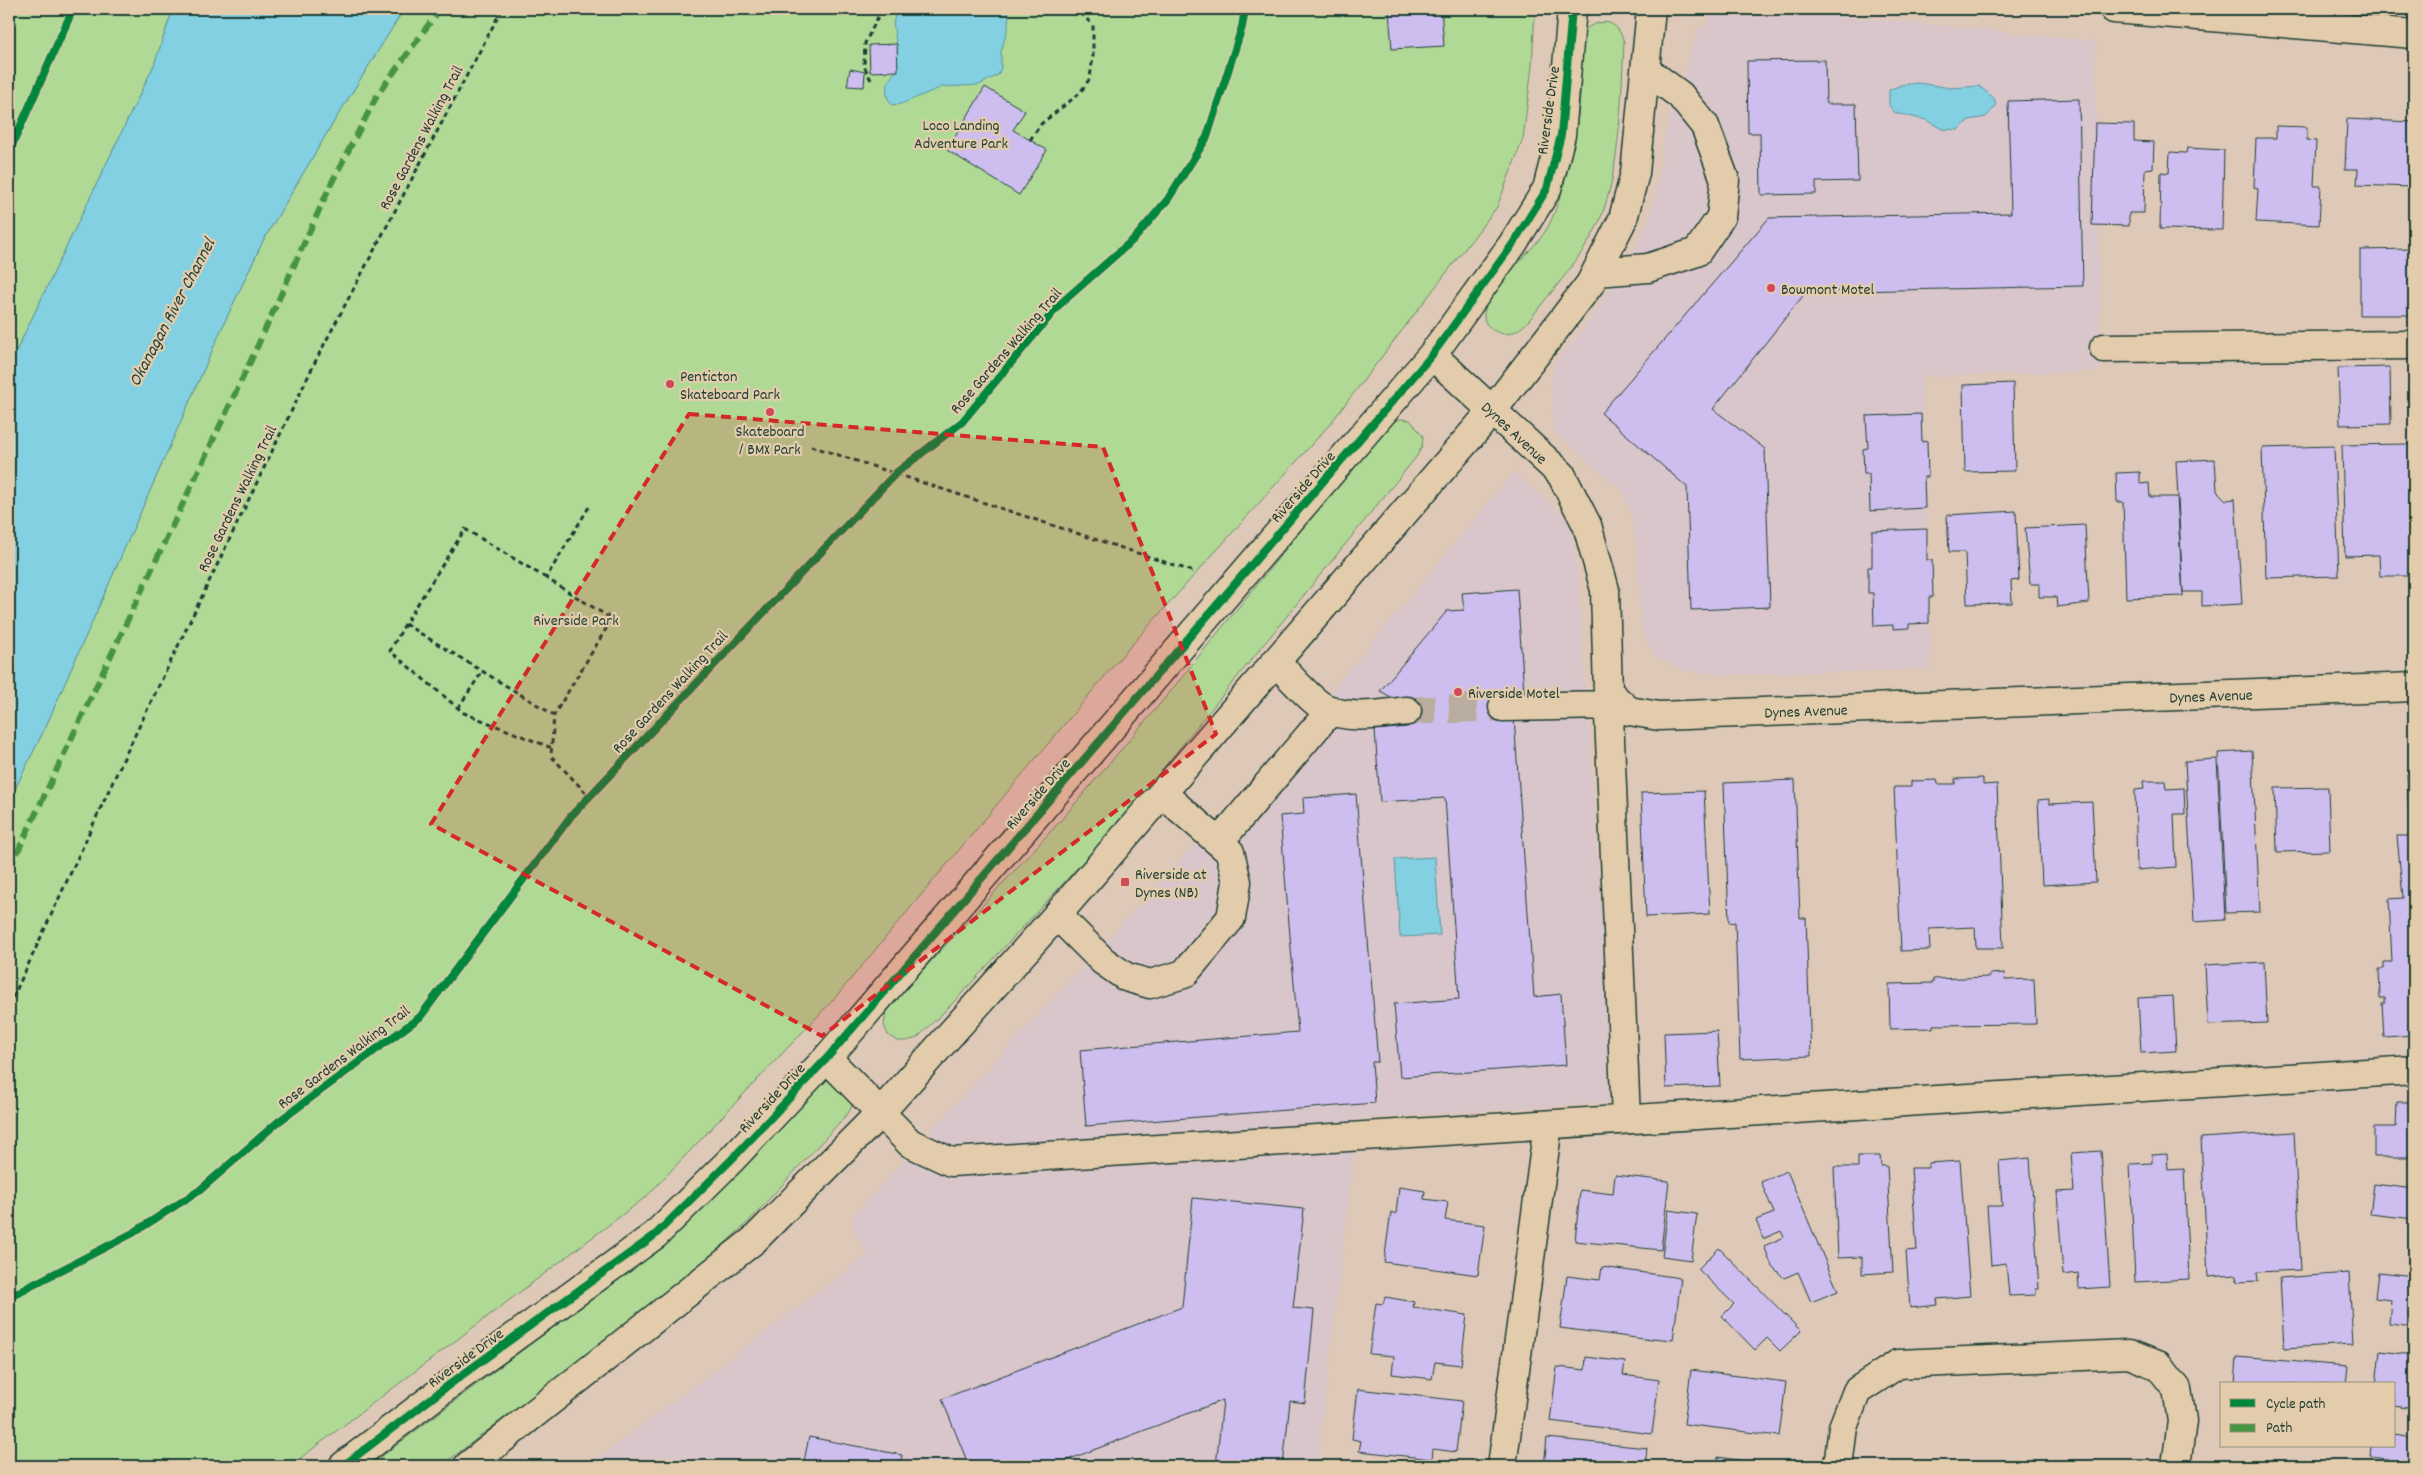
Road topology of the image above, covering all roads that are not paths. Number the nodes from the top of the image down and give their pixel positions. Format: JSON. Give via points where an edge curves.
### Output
{"nodes":[{"id":1,"x":1572,"y":9,"type":"edge"},
{"id":2,"x":1651,"y":9,"type":"edge"},
{"id":3,"x":2114,"y":9,"type":"edge"},
{"id":4,"x":2414,"y":34,"type":"edge"},
{"id":5,"x":1646,"y":70,"type":"junction"},
{"id":6,"x":1596,"y":272,"type":"junction"},
{"id":7,"x":2414,"y":345,"type":"edge"},
{"id":8,"x":2104,"y":348,"type":"dead end"},
{"id":9,"x":1432,"y":355,"type":"junction"},
{"id":10,"x":1492,"y":411,"type":"junction"},
{"id":11,"x":1276,"y":662,"type":"junction"},
{"id":12,"x":2414,"y":687,"type":"edge"},
{"id":13,"x":1608,"y":698,"type":"junction"},
{"id":14,"x":1503,"y":707,"type":"tunnel mouth"},
{"id":15,"x":1331,"y":710,"type":"junction"},
{"id":16,"x":1407,"y":711,"type":"tunnel mouth"},
{"id":17,"x":1163,"y":794,"type":"junction"},
{"id":18,"x":1219,"y":842,"type":"junction"},
{"id":19,"x":1057,"y":915,"type":"junction"},
{"id":20,"x":827,"y":1058,"type":"junction"},
{"id":21,"x":2414,"y":1070,"type":"edge"},
{"id":22,"x":880,"y":1113,"type":"junction"},
{"id":23,"x":1626,"y":1119,"type":"junction"},
{"id":24,"x":1548,"y":1125,"type":"junction"},
{"id":25,"x":343,"y":1466,"type":"edge"},
{"id":26,"x":468,"y":1466,"type":"edge"},
{"id":27,"x":1502,"y":1466,"type":"edge"},
{"id":28,"x":1838,"y":1466,"type":"edge"},
{"id":29,"x":2176,"y":1466,"type":"edge"}],
"edges":[{"from":1,"to":9,"type":"street","name":"Riverside Drive","via":[[1561,135],[1547,189],[1512,245]]},
{"from":2,"to":5,"type":"street"},
{"from":3,"to":4,"type":"street"},
{"from":5,"to":6,"type":"street","via":[[1635,173],[1623,219]]},
{"from":5,"to":6,"type":"street","via":[[1680,95],[1705,126],[1725,180],[1721,217],[1697,252],[1648,268]]},
{"from":6,"to":10,"type":"street","via":[[1578,301]]},
{"from":7,"to":8,"type":"street"},
{"from":9,"to":10,"type":"street","name":"Dynes Avenue"},
{"from":9,"to":20,"type":"street","name":"Riverside Drive"},
{"from":10,"to":11,"type":"street"},
{"from":10,"to":13,"type":"street","name":"Dynes Avenue","via":[[1561,474],[1587,525],[1605,590]]},
{"from":11,"to":15,"type":"street","via":[[1323,707]]},
{"from":11,"to":17,"type":"street"},
{"from":12,"to":13,"type":"street","name":"Dynes Avenue","via":[[1659,716],[1629,711]]},
{"from":13,"to":14,"type":"street"},
{"from":13,"to":23,"type":"street"},
{"from":15,"to":16,"type":"street","via":[[1366,715]]},
{"from":15,"to":18,"type":"street"},
{"from":17,"to":18,"type":"street"},
{"from":17,"to":19,"type":"street"},
{"from":18,"to":19,"type":"street","via":[[1230,852],[1237,882],[1231,918],[1184,974],[1150,984],[1126,977],[1103,961]]},
{"from":19,"to":22,"type":"street"},
{"from":20,"to":22,"type":"street"},
{"from":20,"to":25,"type":"street","name":"Riverside Drive","via":[[655,1235]]},
{"from":21,"to":23,"type":"street"},
{"from":22,"to":24,"type":"street","via":[[910,1143],[951,1162]]},
{"from":22,"to":26,"type":"street","via":[[754,1240]]},
{"from":23,"to":24,"type":"street"},
{"from":24,"to":27,"type":"street"},
{"from":28,"to":29,"type":"street","via":[[1843,1427],[1857,1391],[1898,1364],[2129,1354],[2159,1366],[2177,1389],[2182,1421]]}]}
